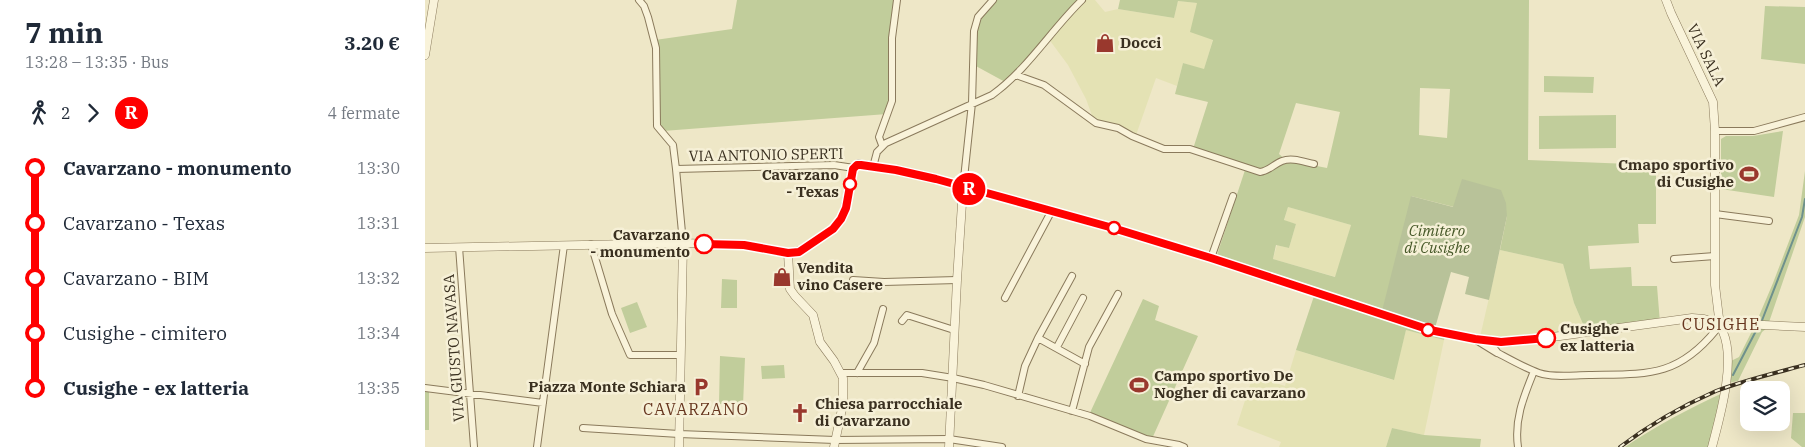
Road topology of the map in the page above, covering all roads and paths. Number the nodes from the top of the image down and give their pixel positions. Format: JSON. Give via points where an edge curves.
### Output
{"nodes":[{"id":1,"x":434,"y":0,"type":"edge"},
{"id":2,"x":639,"y":0,"type":"edge"},
{"id":3,"x":897,"y":0,"type":"edge"},
{"id":4,"x":993,"y":0,"type":"edge"},
{"id":5,"x":1082,"y":0,"type":"edge"},
{"id":6,"x":1666,"y":0,"type":"edge"},
{"id":7,"x":425,"y":55,"type":"edge"},
{"id":8,"x":1016,"y":75,"type":"junction"},
{"id":9,"x":972,"y":103,"type":"junction"},
{"id":10,"x":1805,"y":118,"type":"edge"},
{"id":11,"x":1715,"y":131,"type":"junction"},
{"id":12,"x":882,"y":145,"type":"junction"},
{"id":13,"x":1314,"y":164,"type":"dead end"},
{"id":14,"x":873,"y":167,"type":"junction"},
{"id":15,"x":854,"y":168,"type":"junction"},
{"id":16,"x":676,"y":169,"type":"junction"},
{"id":17,"x":963,"y":188,"type":"junction"},
{"id":18,"x":1233,"y":196,"type":"dead end"},
{"id":19,"x":1051,"y":212,"type":"junction"},
{"id":20,"x":1715,"y":214,"type":"junction"},
{"id":21,"x":1769,"y":221,"type":"dead end"},
{"id":22,"x":683,"y":243,"type":"junction"},
{"id":23,"x":591,"y":244,"type":"junction"},
{"id":24,"x":564,"y":245,"type":"junction"},
{"id":25,"x":459,"y":247,"type":"junction"},
{"id":26,"x":425,"y":248,"type":"edge"},
{"id":27,"x":788,"y":253,"type":"junction"},
{"id":28,"x":1715,"y":256,"type":"junction"},
{"id":29,"x":1211,"y":258,"type":"junction"},
{"id":30,"x":1674,"y":259,"type":"dead end"},
{"id":31,"x":1072,"y":276,"type":"dead end"},
{"id":32,"x":853,"y":280,"type":"dead end"},
{"id":33,"x":957,"y":280,"type":"junction"},
{"id":34,"x":1118,"y":294,"type":"dead end"},
{"id":35,"x":1005,"y":298,"type":"dead end"},
{"id":36,"x":1083,"y":298,"type":"dead end"},
{"id":37,"x":883,"y":309,"type":"dead end"},
{"id":38,"x":902,"y":321,"type":"dead end"},
{"id":39,"x":1720,"y":326,"type":"junction"},
{"id":40,"x":1805,"y":327,"type":"edge"},
{"id":41,"x":954,"y":330,"type":"junction"},
{"id":42,"x":1038,"y":338,"type":"junction"},
{"id":43,"x":1475,"y":339,"type":"junction"},
{"id":44,"x":1495,"y":341,"type":"junction"},
{"id":45,"x":1057,"y":347,"type":"junction"},
{"id":46,"x":1500,"y":354,"type":"junction"},
{"id":47,"x":681,"y":355,"type":"junction"},
{"id":48,"x":1085,"y":364,"type":"junction"},
{"id":49,"x":1535,"y":371,"type":"junction"},
{"id":50,"x":841,"y":373,"type":"junction"},
{"id":51,"x":857,"y":374,"type":"junction"},
{"id":52,"x":953,"y":378,"type":"junction"},
{"id":53,"x":425,"y":388,"type":"edge"},
{"id":54,"x":471,"y":394,"type":"junction"},
{"id":55,"x":1019,"y":396,"type":"junction"},
{"id":56,"x":543,"y":403,"type":"junction"},
{"id":57,"x":1072,"y":411,"type":"junction"},
{"id":58,"x":583,"y":428,"type":"dead end"},
{"id":59,"x":679,"y":434,"type":"junction"},
{"id":60,"x":835,"y":443,"type":"edge"},
{"id":61,"x":949,"y":443,"type":"edge"},
{"id":62,"x":474,"y":447,"type":"edge"},
{"id":63,"x":537,"y":447,"type":"edge"},
{"id":64,"x":679,"y":447,"type":"edge"},
{"id":65,"x":1002,"y":447,"type":"edge"},
{"id":66,"x":1184,"y":447,"type":"edge"},
{"id":67,"x":1518,"y":447,"type":"edge"},
{"id":68,"x":1712,"y":447,"type":"edge"}],
"edges":[{"from":1,"to":7,"type":"street"},
{"from":2,"to":16,"type":"street","name":"VIA ANTONIO SPERTI","via":[[648,16],[656,48],[657,126],[673,145]]},
{"from":3,"to":12,"type":"street","via":[[892,38],[892,101],[879,137]]},
{"from":4,"to":9,"type":"street","via":[[978,17],[974,31]]},
{"from":5,"to":8,"type":"street"},
{"from":6,"to":11,"type":"street","name":"VIA SALA","via":[[1711,97]]},
{"from":8,"to":9,"type":"street","via":[[992,95]]},
{"from":8,"to":13,"type":"street","via":[[1044,85],[1096,123],[1118,128],[1164,149],[1190,149],[1260,172],[1286,160]]},
{"from":9,"to":12,"type":"street"},
{"from":9,"to":17,"type":"street"},
{"from":10,"to":11,"type":"street","via":[[1754,131]]},
{"from":11,"to":20,"type":"street","name":"VIA SALA"},
{"from":12,"to":14,"type":"street"},
{"from":14,"to":15,"type":"street","via":[[858,164]]},
{"from":14,"to":17,"type":"street"},
{"from":15,"to":16,"type":"street","name":"VIA ANTONIO SPERTI","via":[[834,165]]},
{"from":15,"to":27,"type":"street","via":[[846,208],[837,224],[805,249]]},
{"from":16,"to":22,"type":"street"},
{"from":17,"to":19,"type":"street"},
{"from":17,"to":33,"type":"street"},
{"from":18,"to":29,"type":"street"},
{"from":19,"to":29,"type":"street"},
{"from":19,"to":35,"type":"street"},
{"from":20,"to":21,"type":"street"},
{"from":20,"to":28,"type":"street","name":"VIA SALA"},
{"from":22,"to":23,"type":"street"},
{"from":22,"to":27,"type":"street","via":[[737,245]]},
{"from":22,"to":47,"type":"street"},
{"from":23,"to":24,"type":"street"},
{"from":23,"to":47,"type":"street","via":[[601,282],[629,355]]},
{"from":24,"to":25,"type":"street"},
{"from":24,"to":56,"type":"street"},
{"from":25,"to":26,"type":"street"},
{"from":25,"to":54,"type":"street","name":"VIA GIUSTO NAVASA"},
{"from":27,"to":50,"type":"street","via":[[790,289],[811,312],[820,342]]},
{"from":28,"to":30,"type":"street"},
{"from":28,"to":39,"type":"street","name":"VIA SALA"},
{"from":29,"to":43,"type":"street","via":[[1430,330]]},
{"from":31,"to":42,"type":"street"},
{"from":32,"to":33,"type":"street"},
{"from":33,"to":41,"type":"street"},
{"from":34,"to":48,"type":"street","via":[[1089,347]]},
{"from":36,"to":45,"type":"street"},
{"from":37,"to":51,"type":"street","via":[[873,343]]},
{"from":38,"to":41,"type":"street","via":[[907,315]]},
{"from":39,"to":40,"type":"street"},
{"from":39,"to":44,"type":"street","via":[[1692,318],[1560,336]]},
{"from":39,"to":49,"type":"street","via":[[1685,360],[1656,372],[1559,375]]},
{"from":39,"to":68,"type":"street","name":"VIA SALA","via":[[1727,347],[1727,367]]},
{"from":41,"to":52,"type":"street"},
{"from":42,"to":45,"type":"street"},
{"from":42,"to":55,"type":"street","via":[[1025,366]]},
{"from":43,"to":44,"type":"street"},
{"from":43,"to":46,"type":"street"},
{"from":44,"to":46,"type":"street","via":[[1495,350]]},
{"from":45,"to":48,"type":"street"},
{"from":46,"to":49,"type":"street"},
{"from":47,"to":59,"type":"street"},
{"from":48,"to":57,"type":"street"},
{"from":49,"to":67,"type":"street","via":[[1519,414]]},
{"from":50,"to":51,"type":"street"},
{"from":50,"to":60,"type":"street","via":[[844,396]]},
{"from":51,"to":52,"type":"street","via":[[922,373]]},
{"from":52,"to":55,"type":"street"},
{"from":52,"to":61,"type":"street"},
{"from":53,"to":54,"type":"street"},
{"from":54,"to":56,"type":"street"},
{"from":54,"to":62,"type":"street","name":"VIA GIUSTO NAVASA"},
{"from":55,"to":57,"type":"street"},
{"from":56,"to":63,"type":"street"},
{"from":57,"to":66,"type":"street","via":[[1146,439]]},
{"from":58,"to":59,"type":"street"},
{"from":59,"to":60,"type":"street"},
{"from":59,"to":64,"type":"street"},
{"from":60,"to":61,"type":"street"},
{"from":61,"to":65,"type":"street"}]}
